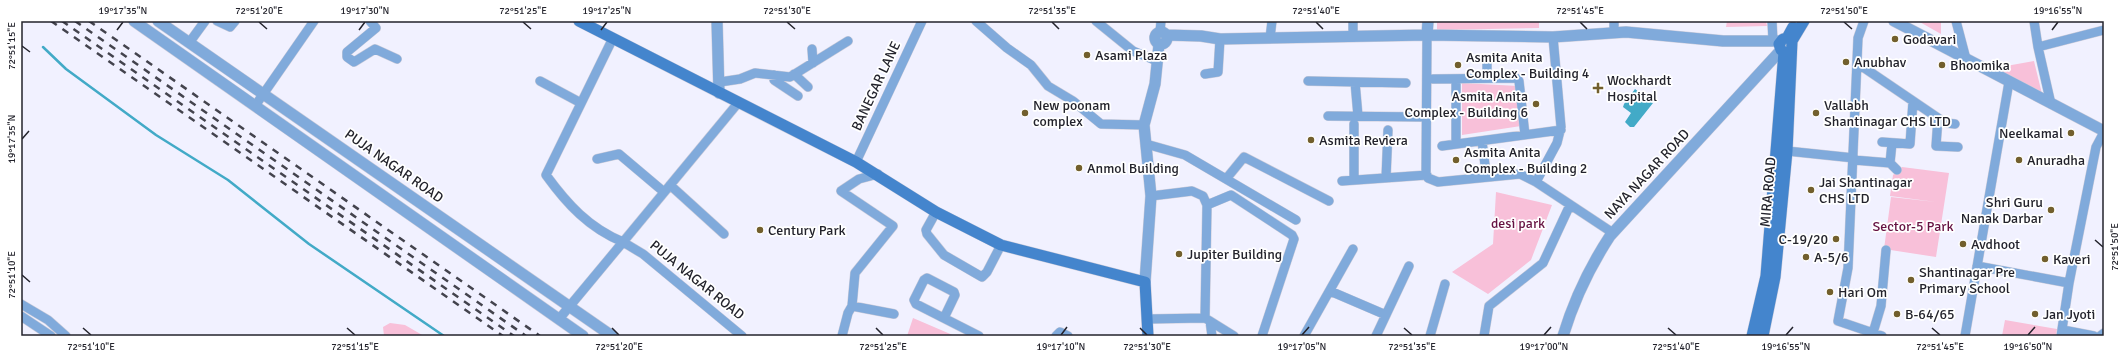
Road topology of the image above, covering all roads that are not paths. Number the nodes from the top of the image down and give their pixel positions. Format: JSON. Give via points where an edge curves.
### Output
{"nodes":[{"id":1,"x":134,"y":21,"type":"edge"},
{"id":2,"x":158,"y":21,"type":"edge"},
{"id":3,"x":205,"y":21,"type":"edge"},
{"id":4,"x":217,"y":21,"type":"edge"},
{"id":5,"x":235,"y":21,"type":"edge"},
{"id":6,"x":314,"y":21,"type":"edge"},
{"id":7,"x":370,"y":21,"type":"edge"},
{"id":8,"x":579,"y":21,"type":"edge"},
{"id":9,"x":717,"y":21,"type":"edge"},
{"id":10,"x":922,"y":21,"type":"edge"},
{"id":11,"x":976,"y":21,"type":"edge"},
{"id":12,"x":1096,"y":21,"type":"edge"},
{"id":13,"x":1272,"y":21,"type":"edge"},
{"id":14,"x":1353,"y":21,"type":"edge"},
{"id":15,"x":1428,"y":21,"type":"edge"},
{"id":16,"x":1772,"y":21,"type":"edge"},
{"id":17,"x":1796,"y":21,"type":"edge"},
{"id":18,"x":1804,"y":21,"type":"edge"},
{"id":19,"x":1864,"y":21,"type":"edge"},
{"id":20,"x":1894,"y":21,"type":"edge"},
{"id":21,"x":1956,"y":21,"type":"edge"},
{"id":22,"x":2034,"y":21,"type":"edge"},
{"id":23,"x":1614,"y":26,"type":"edge"},
{"id":24,"x":1162,"y":30,"type":"edge"},
{"id":25,"x":2104,"y":30,"type":"edge"},
{"id":26,"x":1427,"y":35,"type":"junction"},
{"id":27,"x":1353,"y":37,"type":"junction"},
{"id":28,"x":1553,"y":37,"type":"junction"},
{"id":29,"x":613,"y":38,"type":"junction"},
{"id":30,"x":1270,"y":38,"type":"junction"},
{"id":31,"x":1220,"y":39,"type":"junction"},
{"id":32,"x":848,"y":41,"type":"dead end"},
{"id":33,"x":189,"y":43,"type":"junction"},
{"id":34,"x":1784,"y":45,"type":"junction"},
{"id":35,"x":2038,"y":47,"type":"junction"},
{"id":36,"x":812,"y":49,"type":"dead end"},
{"id":37,"x":397,"y":58,"type":"dead end"},
{"id":38,"x":1487,"y":59,"type":"dead end"},
{"id":39,"x":1966,"y":59,"type":"junction"},
{"id":40,"x":1157,"y":61,"type":"junction"},
{"id":41,"x":813,"y":62,"type":"junction"},
{"id":42,"x":1857,"y":63,"type":"junction"},
{"id":43,"x":794,"y":74,"type":"junction"},
{"id":44,"x":1204,"y":74,"type":"dead end"},
{"id":45,"x":772,"y":78,"type":"junction"},
{"id":46,"x":1487,"y":78,"type":"junction"},
{"id":47,"x":1433,"y":79,"type":"dead end"},
{"id":48,"x":1456,"y":79,"type":"junction"},
{"id":49,"x":540,"y":81,"type":"dead end"},
{"id":50,"x":1308,"y":81,"type":"dead end"},
{"id":51,"x":1355,"y":82,"type":"junction"},
{"id":52,"x":2009,"y":82,"type":"junction"},
{"id":53,"x":1406,"y":83,"type":"dead end"},
{"id":54,"x":720,"y":87,"type":"junction"},
{"id":55,"x":808,"y":87,"type":"dead end"},
{"id":56,"x":263,"y":94,"type":"junction"},
{"id":57,"x":798,"y":96,"type":"dead end"},
{"id":58,"x":1913,"y":101,"type":"junction"},
{"id":59,"x":581,"y":103,"type":"junction"},
{"id":60,"x":738,"y":103,"type":"junction"},
{"id":61,"x":2052,"y":104,"type":"junction"},
{"id":62,"x":255,"y":106,"type":"junction"},
{"id":63,"x":1328,"y":116,"type":"dead end"},
{"id":64,"x":1425,"y":116,"type":"junction"},
{"id":65,"x":1938,"y":118,"type":"junction"},
{"id":66,"x":1356,"y":120,"type":"junction"},
{"id":67,"x":1955,"y":124,"type":"dead end"},
{"id":68,"x":1144,"y":125,"type":"junction"},
{"id":69,"x":1388,"y":130,"type":"dead end"},
{"id":70,"x":1561,"y":130,"type":"junction"},
{"id":71,"x":2104,"y":132,"type":"edge"},
{"id":72,"x":1525,"y":135,"type":"junction"},
{"id":73,"x":1482,"y":141,"type":"junction"},
{"id":74,"x":1882,"y":142,"type":"dead end"},
{"id":75,"x":1892,"y":143,"type":"junction"},
{"id":76,"x":1146,"y":144,"type":"junction"},
{"id":77,"x":1456,"y":144,"type":"junction"},
{"id":78,"x":1442,"y":146,"type":"dead end"},
{"id":79,"x":1958,"y":147,"type":"dead end"},
{"id":80,"x":1787,"y":150,"type":"junction"},
{"id":81,"x":597,"y":159,"type":"dead end"},
{"id":82,"x":1854,"y":159,"type":"junction"},
{"id":83,"x":856,"y":162,"type":"junction"},
{"id":84,"x":1890,"y":163,"type":"junction"},
{"id":85,"x":1485,"y":165,"type":"dead end"},
{"id":86,"x":1897,"y":170,"type":"dead end"},
{"id":87,"x":878,"y":174,"type":"junction"},
{"id":88,"x":1427,"y":175,"type":"junction"},
{"id":89,"x":1386,"y":178,"type":"junction"},
{"id":90,"x":1226,"y":179,"type":"junction"},
{"id":91,"x":1354,"y":180,"type":"junction"},
{"id":92,"x":1342,"y":181,"type":"dead end"},
{"id":93,"x":1536,"y":182,"type":"junction"},
{"id":94,"x":667,"y":189,"type":"junction"},
{"id":95,"x":1151,"y":196,"type":"junction"},
{"id":96,"x":1329,"y":201,"type":"dead end"},
{"id":97,"x":1207,"y":205,"type":"junction"},
{"id":98,"x":1570,"y":205,"type":"junction"},
{"id":99,"x":936,"y":212,"type":"junction"},
{"id":100,"x":1296,"y":220,"type":"dead end"},
{"id":101,"x":1613,"y":233,"type":"junction"},
{"id":102,"x":724,"y":234,"type":"dead end"},
{"id":103,"x":623,"y":242,"type":"junction"},
{"id":104,"x":1001,"y":245,"type":"junction"},
{"id":105,"x":1353,"y":249,"type":"dead end"},
{"id":106,"x":1886,"y":250,"type":"dead end"},
{"id":107,"x":1409,"y":266,"type":"dead end"},
{"id":108,"x":1977,"y":266,"type":"junction"},
{"id":109,"x":1145,"y":282,"type":"junction"},
{"id":110,"x":2069,"y":283,"type":"junction"},
{"id":111,"x":1445,"y":284,"type":"dead end"},
{"id":112,"x":1330,"y":291,"type":"junction"},
{"id":113,"x":21,"y":304,"type":"edge"},
{"id":114,"x":570,"y":306,"type":"junction"},
{"id":115,"x":852,"y":306,"type":"junction"},
{"id":116,"x":894,"y":314,"type":"dead end"},
{"id":117,"x":1386,"y":315,"type":"junction"},
{"id":118,"x":944,"y":318,"type":"junction"},
{"id":119,"x":559,"y":319,"type":"junction"},
{"id":120,"x":1148,"y":319,"type":"junction"},
{"id":121,"x":1208,"y":320,"type":"junction"},
{"id":122,"x":23,"y":321,"type":"edge"},
{"id":123,"x":2062,"y":333,"type":"edge"},
{"id":124,"x":2104,"y":333,"type":"edge"},
{"id":125,"x":1872,"y":334,"type":"edge"},
{"id":126,"x":51,"y":336,"type":"edge"},
{"id":127,"x":66,"y":336,"type":"edge"},
{"id":128,"x":583,"y":336,"type":"edge"},
{"id":129,"x":612,"y":336,"type":"edge"},
{"id":130,"x":742,"y":336,"type":"edge"},
{"id":131,"x":842,"y":336,"type":"edge"},
{"id":132,"x":979,"y":336,"type":"edge"},
{"id":133,"x":1056,"y":336,"type":"edge"},
{"id":134,"x":1068,"y":336,"type":"edge"},
{"id":135,"x":1148,"y":336,"type":"edge"},
{"id":136,"x":1212,"y":336,"type":"edge"},
{"id":137,"x":1234,"y":336,"type":"edge"},
{"id":138,"x":1262,"y":336,"type":"edge"},
{"id":139,"x":1304,"y":336,"type":"edge"},
{"id":140,"x":1376,"y":336,"type":"edge"},
{"id":141,"x":1430,"y":336,"type":"edge"},
{"id":142,"x":1484,"y":336,"type":"edge"},
{"id":143,"x":1562,"y":336,"type":"edge"},
{"id":144,"x":1752,"y":336,"type":"edge"},
{"id":145,"x":1763,"y":336,"type":"edge"},
{"id":146,"x":1882,"y":336,"type":"edge"},
{"id":147,"x":1965,"y":336,"type":"edge"},
{"id":148,"x":2094,"y":336,"type":"edge"},
{"id":149,"x":2100,"y":336,"type":"edge"}],
"edges":[{"from":1,"to":62,"type":"street"},
{"from":2,"to":33,"type":"street","name":"PUJA NAGAR ROAD"},
{"from":3,"to":33,"type":"street"},
{"from":4,"to":5,"type":"street","via":[[230,28]]},
{"from":6,"to":56,"type":"street"},
{"from":7,"to":37,"type":"street","via":[[377,27],[347,52],[347,57],[354,62],[375,49]]},
{"from":8,"to":29,"type":"main road"},
{"from":9,"to":54,"type":"street"},
{"from":10,"to":83,"type":"street","name":"BANEGAR LANE"},
{"from":11,"to":68,"type":"street","via":[[1031,66],[1048,86],[1073,101],[1101,124]]},
{"from":12,"to":40,"type":"street","via":[[1133,51]]},
{"from":13,"to":30,"type":"street"},
{"from":14,"to":27,"type":"street"},
{"from":15,"to":26,"type":"street"},
{"from":16,"to":34,"type":"street"},
{"from":17,"to":34,"type":"main road","name":"MIRA ROAD"},
{"from":18,"to":34,"type":"main road","name":"MIRA ROAD"},
{"from":19,"to":42,"type":"street","via":[[1858,38]]},
{"from":20,"to":39,"type":"street"},
{"from":21,"to":39,"type":"street"},
{"from":22,"to":35,"type":"street"},
{"from":23,"to":28,"type":"street"},
{"from":23,"to":34,"type":"street","via":[[1723,41]]},
{"from":24,"to":31,"type":"street"},
{"from":24,"to":40,"type":"street","via":[[1165,43],[1159,44]]},
{"from":25,"to":35,"type":"street"},
{"from":26,"to":27,"type":"street"},
{"from":26,"to":28,"type":"street"},
{"from":26,"to":64,"type":"street"},
{"from":27,"to":30,"type":"street"},
{"from":28,"to":70,"type":"street"},
{"from":29,"to":54,"type":"main road"},
{"from":29,"to":59,"type":"street"},
{"from":30,"to":31,"type":"street"},
{"from":31,"to":44,"type":"street","via":[[1218,72]]},
{"from":32,"to":41,"type":"street"},
{"from":33,"to":56,"type":"street","name":"PUJA NAGAR ROAD"},
{"from":34,"to":80,"type":"main road","name":"MIRA ROAD"},
{"from":34,"to":101,"type":"street","name":"NAYA NAGAR ROAD"},
{"from":34,"to":144,"type":"main road","name":"MIRA ROAD","via":[[1766,276]]},
{"from":35,"to":61,"type":"street"},
{"from":36,"to":41,"type":"street"},
{"from":38,"to":46,"type":"street"},
{"from":39,"to":52,"type":"street"},
{"from":40,"to":68,"type":"street","via":[[1155,84]]},
{"from":41,"to":43,"type":"street"},
{"from":42,"to":58,"type":"street"},
{"from":42,"to":82,"type":"street"},
{"from":43,"to":45,"type":"street","via":[[790,77]]},
{"from":43,"to":55,"type":"street"},
{"from":45,"to":54,"type":"street","via":[[755,73]]},
{"from":45,"to":57,"type":"street"},
{"from":46,"to":48,"type":"street"},
{"from":46,"to":72,"type":"street","via":[[1518,79]]},
{"from":47,"to":48,"type":"street"},
{"from":48,"to":77,"type":"street"},
{"from":49,"to":59,"type":"street"},
{"from":50,"to":51,"type":"street"},
{"from":51,"to":53,"type":"street"},
{"from":51,"to":66,"type":"street"},
{"from":52,"to":61,"type":"street"},
{"from":52,"to":108,"type":"street"},
{"from":54,"to":60,"type":"main road"},
{"from":56,"to":62,"type":"street"},
{"from":56,"to":114,"type":"street","name":"PUJA NAGAR ROAD"},
{"from":58,"to":65,"type":"street"},
{"from":58,"to":75,"type":"street","via":[[1910,144]]},
{"from":59,"to":103,"type":"street","name":"PUJA NAGAR ROAD","via":[[546,175],[566,202],[587,222]]},
{"from":60,"to":83,"type":"main road"},
{"from":60,"to":94,"type":"street"},
{"from":61,"to":71,"type":"street"},
{"from":62,"to":119,"type":"street"},
{"from":63,"to":66,"type":"street"},
{"from":64,"to":66,"type":"street"},
{"from":64,"to":88,"type":"street"},
{"from":65,"to":67,"type":"street","via":[[1946,123]]},
{"from":65,"to":79,"type":"street","via":[[1936,146]]},
{"from":66,"to":91,"type":"street"},
{"from":68,"to":76,"type":"street"},
{"from":69,"to":89,"type":"street"},
{"from":70,"to":72,"type":"street"},
{"from":70,"to":93,"type":"street","via":[[1557,143]]},
{"from":71,"to":110,"type":"street","via":[[2096,147]]},
{"from":72,"to":73,"type":"street"},
{"from":73,"to":77,"type":"street"},
{"from":73,"to":85,"type":"street"},
{"from":74,"to":75,"type":"street"},
{"from":75,"to":84,"type":"street"},
{"from":76,"to":90,"type":"street","via":[[1185,154]]},
{"from":76,"to":95,"type":"street"},
{"from":77,"to":78,"type":"street"},
{"from":80,"to":82,"type":"street"},
{"from":80,"to":145,"type":"main road","name":"MIRA ROAD","via":[[1775,278]]},
{"from":81,"to":94,"type":"street","via":[[619,154]]},
{"from":82,"to":84,"type":"street"},
{"from":82,"to":125,"type":"street","via":[[1848,268],[1838,321]]},
{"from":83,"to":87,"type":"main road"},
{"from":84,"to":86,"type":"street"},
{"from":87,"to":99,"type":"main road"},
{"from":87,"to":115,"type":"street","via":[[859,179],[841,191],[892,226],[856,273]]},
{"from":88,"to":89,"type":"street"},
{"from":88,"to":93,"type":"street","via":[[1432,181],[1438,182],[1520,174]]},
{"from":89,"to":91,"type":"street"},
{"from":90,"to":96,"type":"street","via":[[1244,157]]},
{"from":90,"to":100,"type":"street"},
{"from":91,"to":92,"type":"street"},
{"from":93,"to":98,"type":"street"},
{"from":94,"to":102,"type":"street"},
{"from":94,"to":103,"type":"street"},
{"from":95,"to":97,"type":"street","via":[[1192,191],[1203,196]]},
{"from":95,"to":109,"type":"street"},
{"from":97,"to":121,"type":"street"},
{"from":97,"to":138,"type":"street","via":[[1230,195],[1292,235],[1294,239]]},
{"from":98,"to":101,"type":"street"},
{"from":98,"to":142,"type":"street","via":[[1543,263],[1489,306]]},
{"from":99,"to":104,"type":"main road"},
{"from":99,"to":104,"type":"street","via":[[926,230],[927,234],[944,255],[982,277]]},
{"from":101,"to":143,"type":"street","name":"NAYA NAGAR ROAD","via":[[1592,263],[1572,305]]},
{"from":103,"to":114,"type":"street"},
{"from":103,"to":130,"type":"street","name":"PUJA NAGAR ROAD","via":[[642,254]]},
{"from":104,"to":109,"type":"main road"},
{"from":105,"to":112,"type":"street"},
{"from":106,"to":125,"type":"street","via":[[1881,306]]},
{"from":107,"to":117,"type":"street"},
{"from":108,"to":110,"type":"street"},
{"from":108,"to":147,"type":"street"},
{"from":109,"to":120,"type":"main road"},
{"from":110,"to":123,"type":"street"},
{"from":111,"to":141,"type":"street"},
{"from":112,"to":117,"type":"street"},
{"from":112,"to":139,"type":"street"},
{"from":113,"to":127,"type":"street","via":[[48,320]]},
{"from":114,"to":119,"type":"street"},
{"from":114,"to":129,"type":"street","name":"PUJA NAGAR ROAD"},
{"from":115,"to":116,"type":"street"},
{"from":115,"to":131,"type":"street"},
{"from":117,"to":140,"type":"street"},
{"from":118,"to":118,"type":"street","via":[[916,304],[914,300],[927,278],[954,292],[955,295]]},
{"from":118,"to":132,"type":"street"},
{"from":119,"to":128,"type":"street"},
{"from":120,"to":121,"type":"street"},
{"from":120,"to":135,"type":"main road"},
{"from":121,"to":136,"type":"street"},
{"from":121,"to":137,"type":"street"},
{"from":122,"to":126,"type":"street"},
{"from":123,"to":148,"type":"street"},
{"from":124,"to":149,"type":"street"},
{"from":125,"to":146,"type":"street"},
{"from":133,"to":134,"type":"street","via":[[1060,332]]}]}
